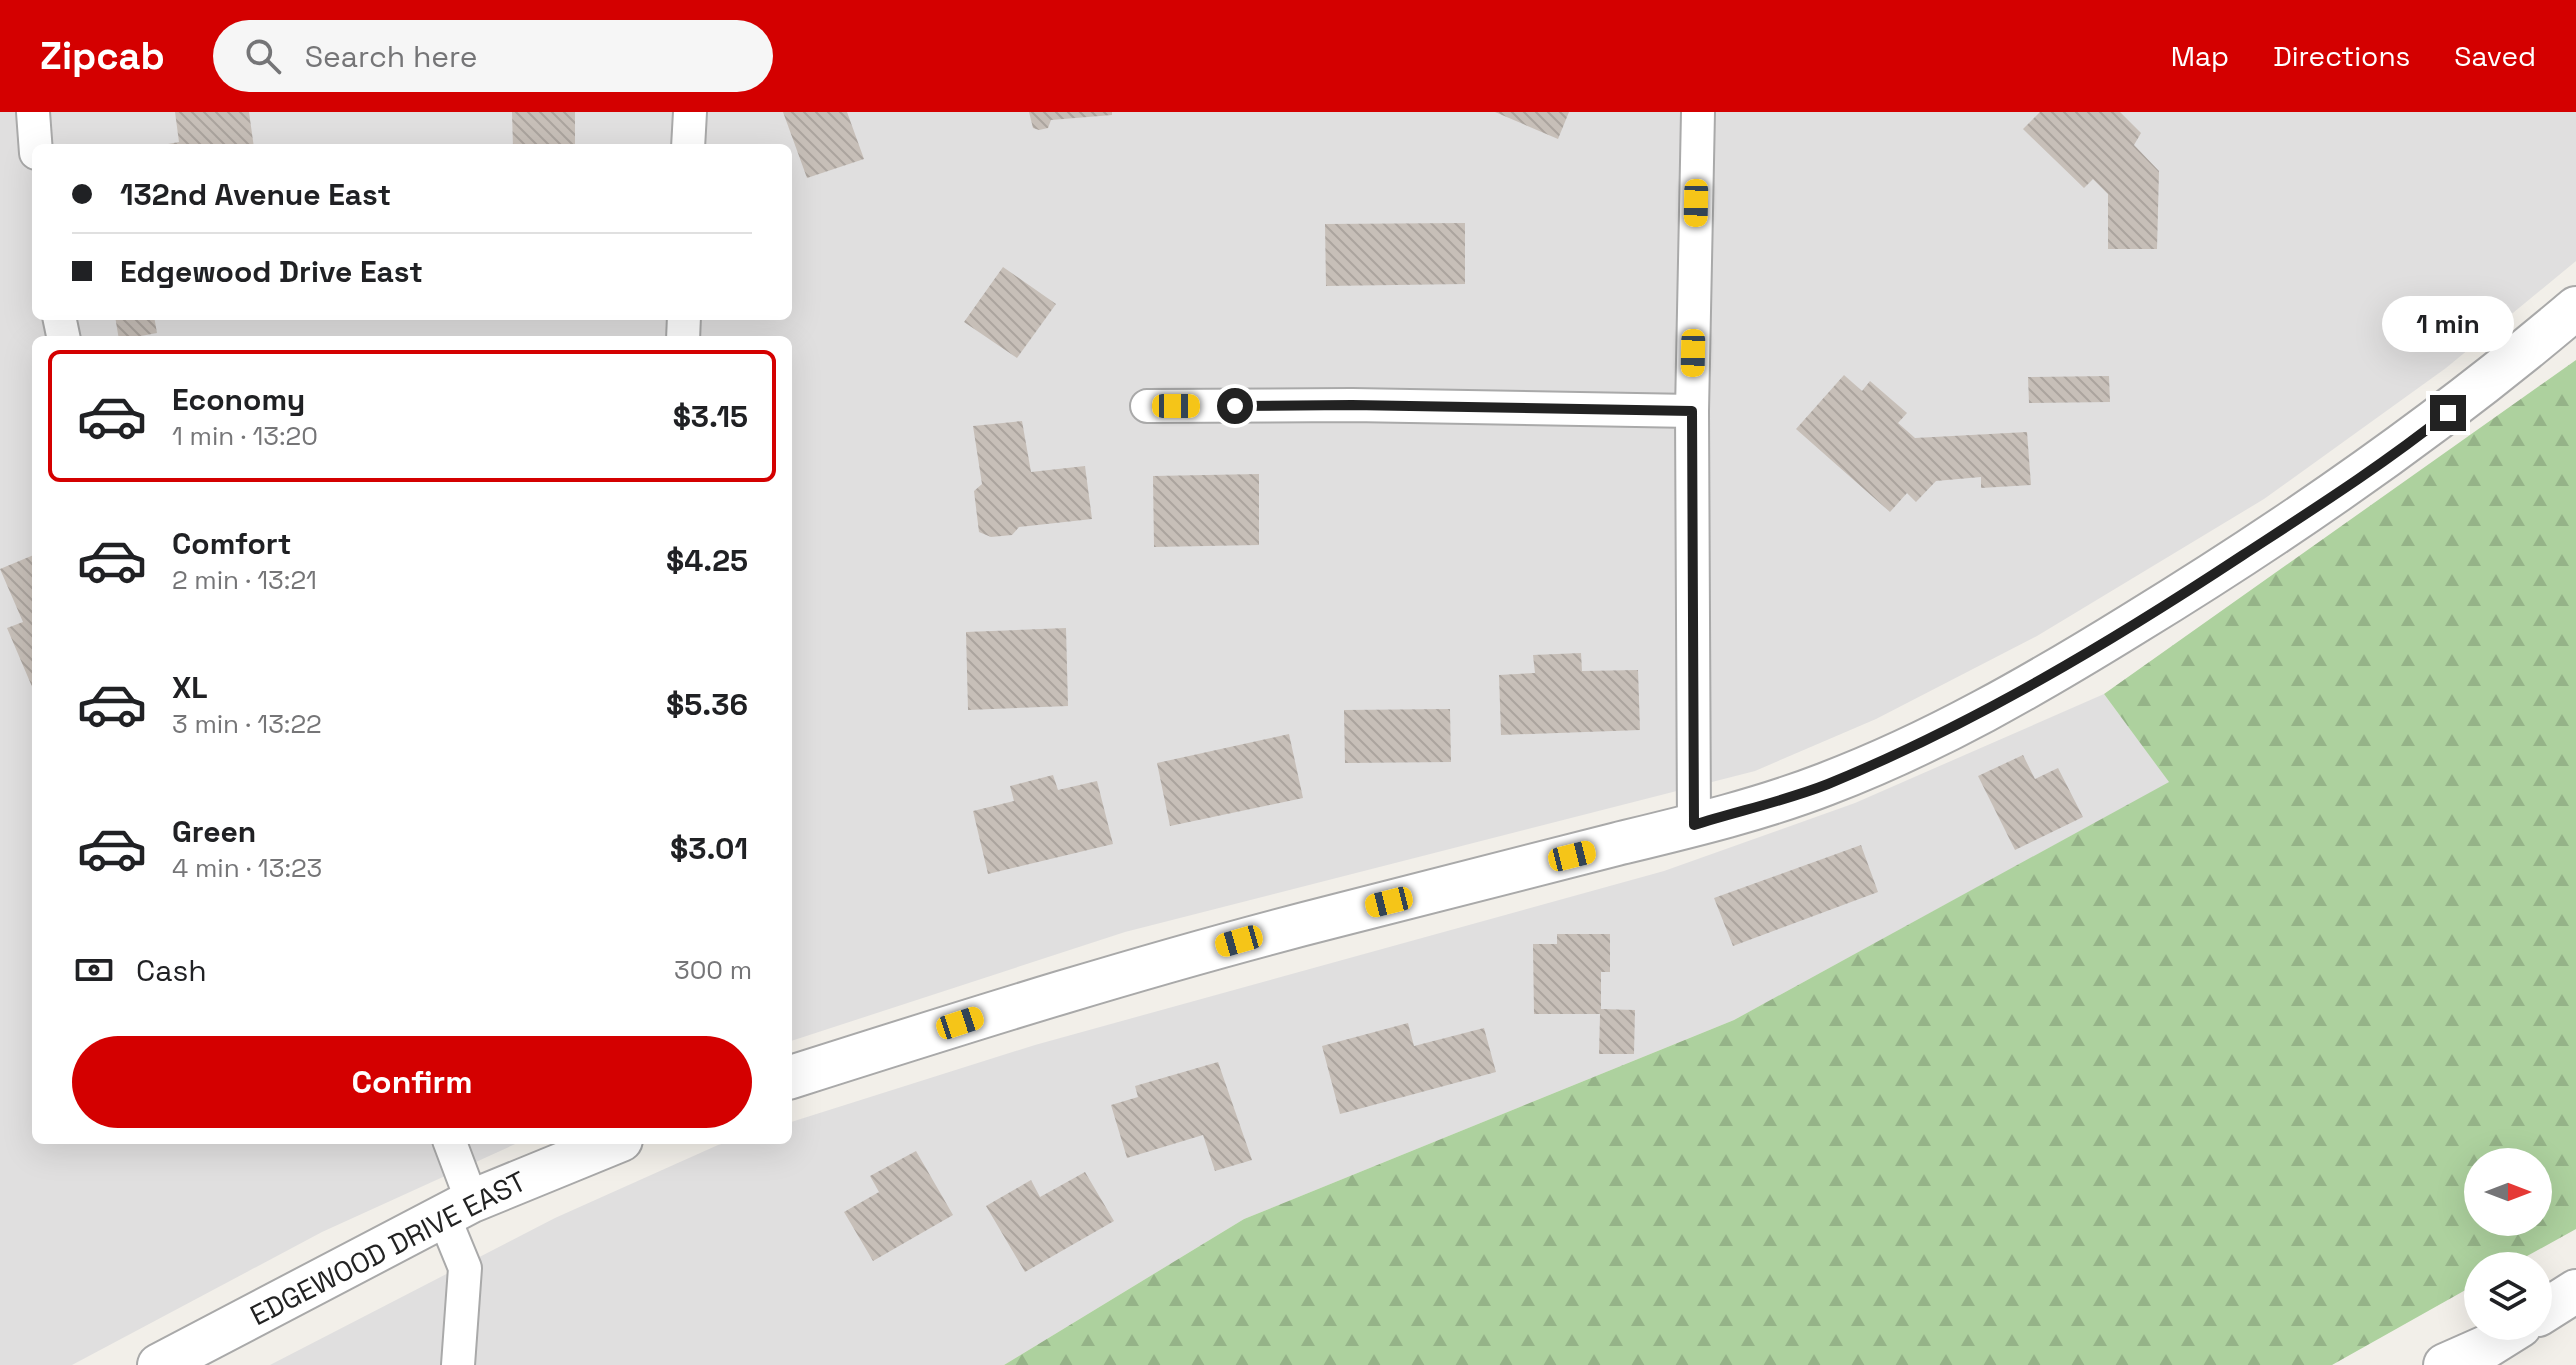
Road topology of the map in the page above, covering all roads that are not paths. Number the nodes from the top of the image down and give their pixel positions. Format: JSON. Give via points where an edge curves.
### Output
{"nodes":[{"id":1,"x":33,"y":112,"type":"edge"},
{"id":2,"x":690,"y":112,"type":"edge"},
{"id":3,"x":1698,"y":112,"type":"edge"},
{"id":4,"x":35,"y":144,"type":"edge"},
{"id":5,"x":688,"y":144,"type":"edge"},
{"id":6,"x":2576,"y":308,"type":"edge"},
{"id":7,"x":1147,"y":406,"type":"dead end"},
{"id":8,"x":1692,"y":411,"type":"junction"},
{"id":9,"x":1694,"y":825,"type":"junction"},
{"id":10,"x":792,"y":1077,"type":"edge"},
{"id":11,"x":450,"y":1144,"type":"edge"},
{"id":12,"x":612,"y":1144,"type":"edge"},
{"id":13,"x":458,"y":1209,"type":"junction"},
{"id":14,"x":2576,"y":1291,"type":"edge"},
{"id":15,"x":2552,"y":1306,"type":"edge"},
{"id":16,"x":2503,"y":1346,"type":"edge"},
{"id":17,"x":159,"y":1365,"type":"edge"},
{"id":18,"x":458,"y":1365,"type":"edge"},
{"id":19,"x":2445,"y":1365,"type":"edge"}],
"edges":[{"from":1,"to":4,"type":"street"},
{"from":2,"to":5,"type":"street"},
{"from":3,"to":8,"type":"street"},
{"from":6,"to":9,"type":"street","via":[[2427,430],[2197,585],[2057,671],[1938,734],[1825,785]]},
{"from":7,"to":8,"type":"street"},
{"from":8,"to":9,"type":"street"},
{"from":9,"to":10,"type":"street","via":[[1267,933],[1014,1005]]},
{"from":11,"to":13,"type":"street"},
{"from":12,"to":13,"type":"street","name":"EDGEWOOD DRIVE EAST"},
{"from":13,"to":17,"type":"street","name":"EDGEWOOD DRIVE EAST"},
{"from":13,"to":18,"type":"street","via":[[465,1268]]},
{"from":14,"to":15,"type":"street"},
{"from":16,"to":19,"type":"street"}]}
